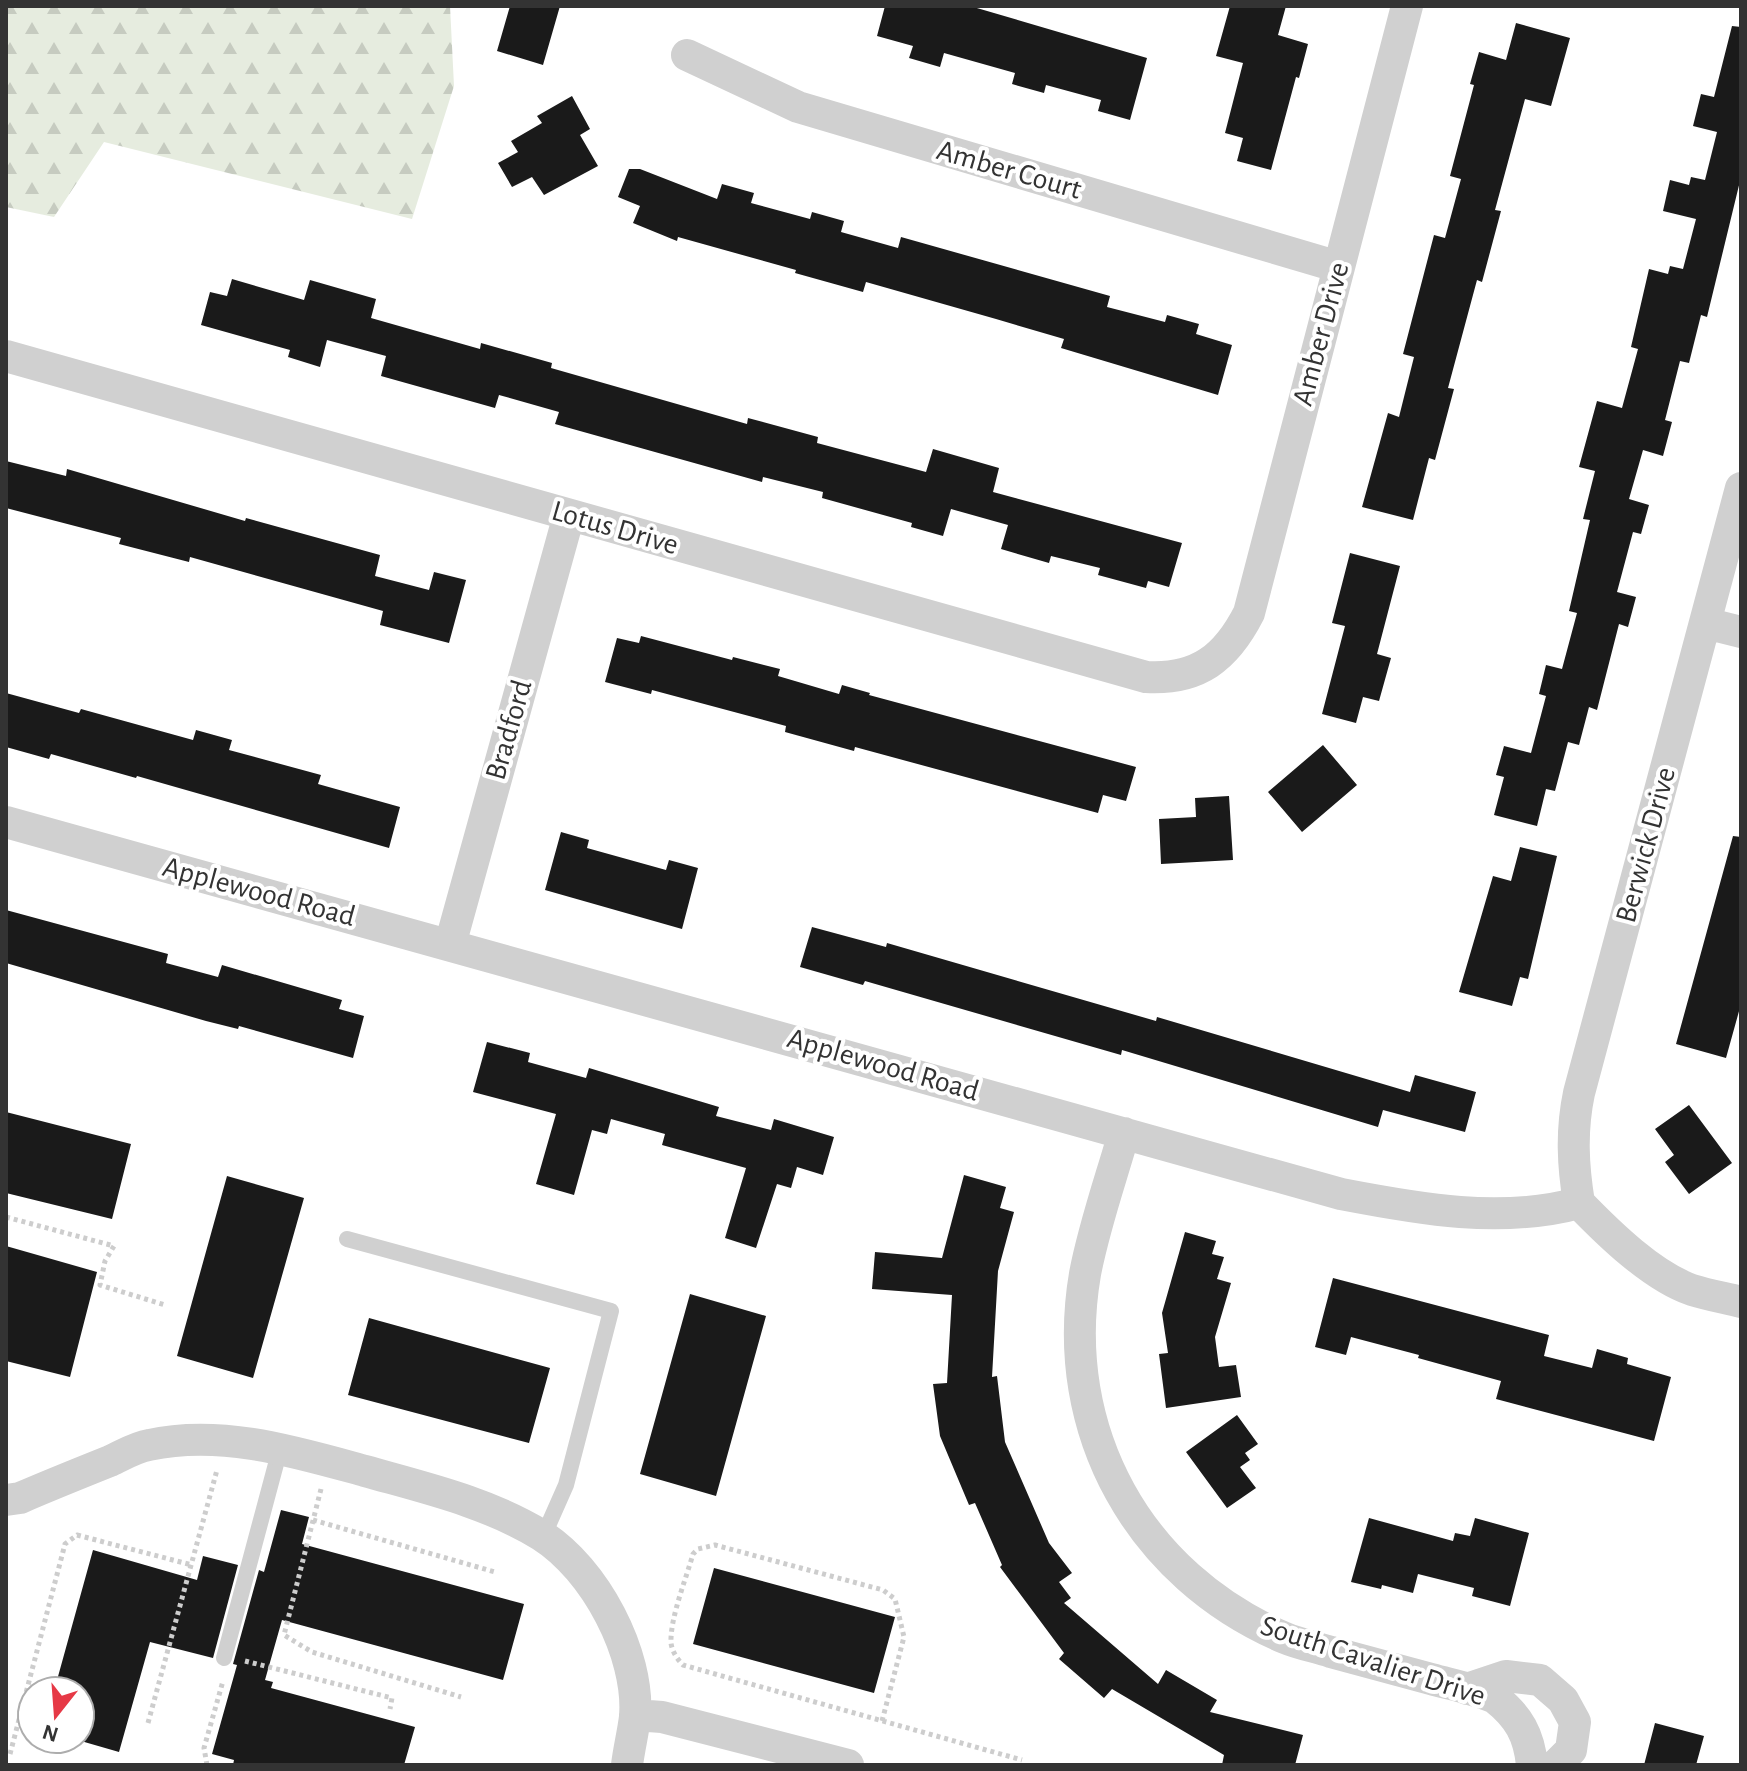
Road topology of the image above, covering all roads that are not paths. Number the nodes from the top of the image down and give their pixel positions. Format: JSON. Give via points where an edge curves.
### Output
{"nodes":[{"id":1,"x":1407,"y":6,"type":"edge"},
{"id":2,"x":687,"y":55,"type":"dead end"},
{"id":3,"x":1339,"y":267,"type":"junction"},
{"id":4,"x":6,"y":356,"type":"edge"},
{"id":5,"x":1741,"y":488,"type":"edge"},
{"id":6,"x":569,"y":515,"type":"junction"},
{"id":7,"x":1705,"y":623,"type":"junction"},
{"id":8,"x":1741,"y":632,"type":"edge"},
{"id":9,"x":1222,"y":654,"type":"joint"},
{"id":10,"x":6,"y":822,"type":"edge"},
{"id":11,"x":450,"y":945,"type":"junction"},
{"id":12,"x":1124,"y":1133,"type":"junction"},
{"id":13,"x":1579,"y":1203,"type":"junction"},
{"id":14,"x":347,"y":1239,"type":"dead end"},
{"id":15,"x":1741,"y":1302,"type":"edge"},
{"id":16,"x":280,"y":1449,"type":"junction"},
{"id":17,"x":6,"y":1500,"type":"edge"},
{"id":18,"x":543,"y":1537,"type":"junction"},
{"id":19,"x":225,"y":1666,"type":"road end"},
{"id":20,"x":1467,"y":1689,"type":"junction"},
{"id":21,"x":635,"y":1715,"type":"junction"},
{"id":22,"x":627,"y":1765,"type":"edge"},
{"id":23,"x":848,"y":1765,"type":"edge"},
{"id":24,"x":1532,"y":1765,"type":"edge"},
{"id":25,"x":1556,"y":1765,"type":"edge"}],
"edges":[{"from":1,"to":3,"type":"street","name":"Amber Drive"},
{"from":2,"to":3,"type":"street","name":"Amber Court","via":[[798,107]]},
{"from":3,"to":9,"type":"street","name":"Amber Drive","via":[[1249,613]]},
{"from":4,"to":6,"type":"street","name":"Lotus Drive"},
{"from":5,"to":7,"type":"street","name":"Berwick Drive"},
{"from":6,"to":9,"type":"street","name":"Lotus Drive","via":[[1146,677],[1180,675]]},
{"from":6,"to":11,"type":"street","name":"Bradford"},
{"from":7,"to":8,"type":"street"},
{"from":7,"to":13,"type":"street","name":"Berwick Drive","via":[[1579,1093],[1573,1152]]},
{"from":10,"to":11,"type":"street","name":"Applewood Road"},
{"from":11,"to":12,"type":"street","name":"Applewood Road"},
{"from":12,"to":13,"type":"street","name":"Applewood Road","via":[[1400,1206],[1501,1213]]},
{"from":12,"to":20,"type":"street","name":"South Cavalier Drive","via":[[1086,1273],[1080,1336],[1090,1419],[1125,1502],[1179,1571],[1242,1618],[1288,1640]]},
{"from":13,"to":15,"type":"street","via":[[1607,1232],[1669,1278],[1692,1290]]},
{"from":14,"to":18,"type":"lane","via":[[611,1311],[566,1485]]},
{"from":16,"to":17,"type":"street","via":[[202,1440],[148,1445]]},
{"from":16,"to":18,"type":"street","via":[[464,1499]]},
{"from":16,"to":19,"type":"lane"},
{"from":18,"to":21,"type":"street","via":[[596,1591],[623,1640]]},
{"from":20,"to":24,"type":"street","name":"South Cavalier Drive","via":[[1495,1698],[1510,1710],[1530,1742]]},
{"from":20,"to":25,"type":"street","via":[[1506,1676],[1540,1680],[1563,1700],[1575,1722],[1571,1750]]},
{"from":21,"to":22,"type":"street"},
{"from":21,"to":23,"type":"street","via":[[662,1717]]}]}
